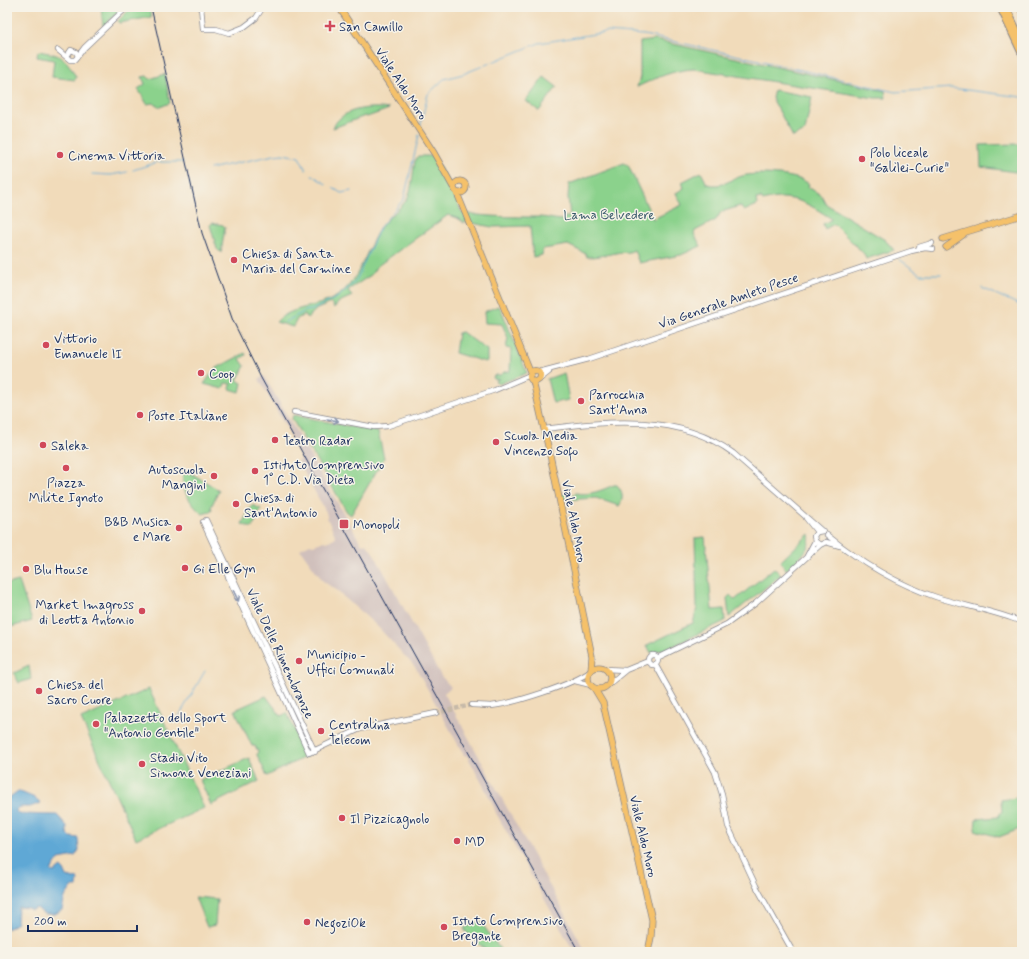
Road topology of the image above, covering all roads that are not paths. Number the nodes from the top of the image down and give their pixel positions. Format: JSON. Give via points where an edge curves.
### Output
{"nodes":[{"id":1,"x":127,"y":7,"type":"edge"},
{"id":2,"x":201,"y":7,"type":"edge"},
{"id":3,"x":263,"y":7,"type":"edge"},
{"id":4,"x":339,"y":7,"type":"edge"},
{"id":5,"x":1000,"y":7,"type":"edge"},
{"id":6,"x":1006,"y":7,"type":"edge"},
{"id":7,"x":1019,"y":7,"type":"edge"},
{"id":8,"x":1022,"y":12,"type":"edge"},
{"id":9,"x":1014,"y":23,"type":"junction"},
{"id":10,"x":1022,"y":35,"type":"edge"},
{"id":11,"x":1022,"y":40,"type":"edge"},
{"id":12,"x":69,"y":51,"type":"junction"},
{"id":13,"x":76,"y":53,"type":"junction"},
{"id":14,"x":1022,"y":54,"type":"edge"},
{"id":15,"x":67,"y":56,"type":"junction"},
{"id":16,"x":445,"y":171,"type":"junction"},
{"id":17,"x":459,"y":181,"type":"junction"},
{"id":18,"x":453,"y":187,"type":"junction"},
{"id":19,"x":464,"y":192,"type":"junction"},
{"id":20,"x":457,"y":193,"type":"junction"},
{"id":21,"x":463,"y":210,"type":"junction"},
{"id":22,"x":1022,"y":215,"type":"edge"},
{"id":23,"x":969,"y":232,"type":"junction"},
{"id":24,"x":944,"y":239,"type":"dead end"},
{"id":25,"x":932,"y":244,"type":"dead end"},
{"id":26,"x":946,"y":247,"type":"dead end"},
{"id":27,"x":933,"y":249,"type":"dead end"},
{"id":28,"x":911,"y":251,"type":"junction"},
{"id":29,"x":527,"y":363,"type":"junction"},
{"id":30,"x":552,"y":370,"type":"junction"},
{"id":31,"x":538,"y":372,"type":"junction"},
{"id":32,"x":531,"y":378,"type":"junction"},
{"id":33,"x":540,"y":379,"type":"junction"},
{"id":34,"x":536,"y":392,"type":"junction"},
{"id":35,"x":294,"y":412,"type":"dead end"},
{"id":36,"x":544,"y":429,"type":"junction"},
{"id":37,"x":819,"y":532,"type":"junction"},
{"id":38,"x":827,"y":535,"type":"junction"},
{"id":39,"x":815,"y":541,"type":"junction"},
{"id":40,"x":826,"y":542,"type":"junction"},
{"id":41,"x":820,"y":545,"type":"junction"},
{"id":42,"x":842,"y":546,"type":"junction"},
{"id":43,"x":807,"y":556,"type":"junction"},
{"id":44,"x":1022,"y":622,"type":"edge"},
{"id":45,"x":592,"y":656,"type":"junction"},
{"id":46,"x":658,"y":658,"type":"junction"},
{"id":47,"x":648,"y":661,"type":"junction"},
{"id":48,"x":655,"y":664,"type":"junction"},
{"id":49,"x":599,"y":667,"type":"junction"},
{"id":50,"x":606,"y":669,"type":"junction"},
{"id":51,"x":626,"y":670,"type":"junction"},
{"id":52,"x":591,"y":671,"type":"junction"},
{"id":53,"x":575,"y":681,"type":"junction"},
{"id":54,"x":608,"y":685,"type":"junction"},
{"id":55,"x":592,"y":687,"type":"junction"},
{"id":56,"x":602,"y":703,"type":"junction"},
{"id":57,"x":472,"y":705,"type":"tunnel mouth"},
{"id":58,"x":436,"y":712,"type":"tunnel mouth"},
{"id":59,"x":315,"y":752,"type":"junction"},
{"id":60,"x":649,"y":949,"type":"edge"},
{"id":61,"x":793,"y":952,"type":"edge"}],
"edges":[{"from":1,"to":13,"type":"street"},
{"from":2,"to":3,"type":"street","via":[[203,29],[229,33],[244,27],[256,18]]},
{"from":4,"to":16,"type":"main road","name":"Viale Aldo Moro"},
{"from":5,"to":14,"type":"highway"},
{"from":6,"to":9,"type":"highway"},
{"from":7,"to":8,"type":"street"},
{"from":9,"to":10,"type":"highway"},
{"from":9,"to":11,"type":"highway"},
{"from":12,"to":13,"type":"street"},
{"from":12,"to":15,"type":"street"},
{"from":12,"to":15,"type":"street","via":[[58,50]]},
{"from":13,"to":15,"type":"street","via":[[73,61]]},
{"from":16,"to":17,"type":"main road","name":"Viale Aldo Moro"},
{"from":16,"to":18,"type":"main road","name":"Viale Aldo Moro"},
{"from":17,"to":18,"type":"main road"},
{"from":17,"to":19,"type":"main road","via":[[465,185]]},
{"from":18,"to":20,"type":"main road"},
{"from":19,"to":20,"type":"main road"},
{"from":19,"to":21,"type":"main road"},
{"from":20,"to":21,"type":"main road","name":"Viale Aldo Moro"},
{"from":21,"to":29,"type":"main road","name":"Viale Aldo Moro"},
{"from":22,"to":23,"type":"main road"},
{"from":23,"to":24,"type":"main road"},
{"from":23,"to":26,"type":"main road"},
{"from":25,"to":28,"type":"street"},
{"from":27,"to":28,"type":"street"},
{"from":28,"to":30,"type":"street","name":"Via Generale Amleto Pesce"},
{"from":29,"to":31,"type":"main road","name":"Viale Aldo Moro"},
{"from":29,"to":32,"type":"main road","name":"Viale Aldo Moro"},
{"from":30,"to":31,"type":"street","name":"Via Generale Amleto Pesce"},
{"from":30,"to":33,"type":"street","name":"Via Generale Amleto Pesce"},
{"from":31,"to":32,"type":"main road"},
{"from":31,"to":33,"type":"main road"},
{"from":32,"to":33,"type":"main road"},
{"from":32,"to":34,"type":"main road","name":"Viale Aldo Moro"},
{"from":35,"to":32,"type":"street","one_way":true,"via":[[374,427],[388,426]]},
{"from":33,"to":34,"type":"main road"},
{"from":34,"to":36,"type":"main road","name":"Viale Aldo Moro"},
{"from":36,"to":37,"type":"street","via":[[641,423],[671,426],[712,439],[805,516]]},
{"from":36,"to":45,"type":"main road","name":"Viale Aldo Moro"},
{"from":37,"to":38,"type":"street"},
{"from":37,"to":39,"type":"street","via":[[814,536]]},
{"from":38,"to":40,"type":"street"},
{"from":38,"to":42,"type":"street"},
{"from":39,"to":41,"type":"street"},
{"from":39,"to":43,"type":"street"},
{"from":40,"to":41,"type":"street"},
{"from":40,"to":42,"type":"street"},
{"from":41,"to":43,"type":"street"},
{"from":42,"to":44,"type":"street","via":[[890,576],[942,599]]},
{"from":43,"to":46,"type":"street","via":[[756,603],[727,624]]},
{"from":45,"to":49,"type":"main road","name":"Viale Aldo Moro"},
{"from":45,"to":52,"type":"main road","name":"Viale Aldo Moro"},
{"from":46,"to":47,"type":"street","via":[[652,655],[648,657]]},
{"from":46,"to":48,"type":"street"},
{"from":47,"to":48,"type":"street"},
{"from":47,"to":51,"type":"street"},
{"from":48,"to":61,"type":"street","via":[[714,772],[722,794],[728,826],[756,886]]},
{"from":49,"to":50,"type":"main road"},
{"from":49,"to":52,"type":"main road"},
{"from":50,"to":51,"type":"street"},
{"from":50,"to":54,"type":"main road","via":[[610,676]]},
{"from":51,"to":54,"type":"street"},
{"from":52,"to":53,"type":"street"},
{"from":52,"to":55,"type":"main road","via":[[588,678]]},
{"from":53,"to":55,"type":"street"},
{"from":53,"to":57,"type":"street","via":[[490,706]]},
{"from":54,"to":55,"type":"main road","via":[[598,690]]},
{"from":54,"to":56,"type":"main road"},
{"from":55,"to":56,"type":"main road","name":"Viale Aldo Moro"},
{"from":56,"to":60,"type":"main road","name":"Viale Aldo Moro","via":[[652,920]]},
{"from":58,"to":59,"type":"street","via":[[350,732]]},
{"from":59,"to":59,"type":"street","name":"Viale Delle Rimembranze","one_way":true,"via":[[204,521],[309,753]]}]}
